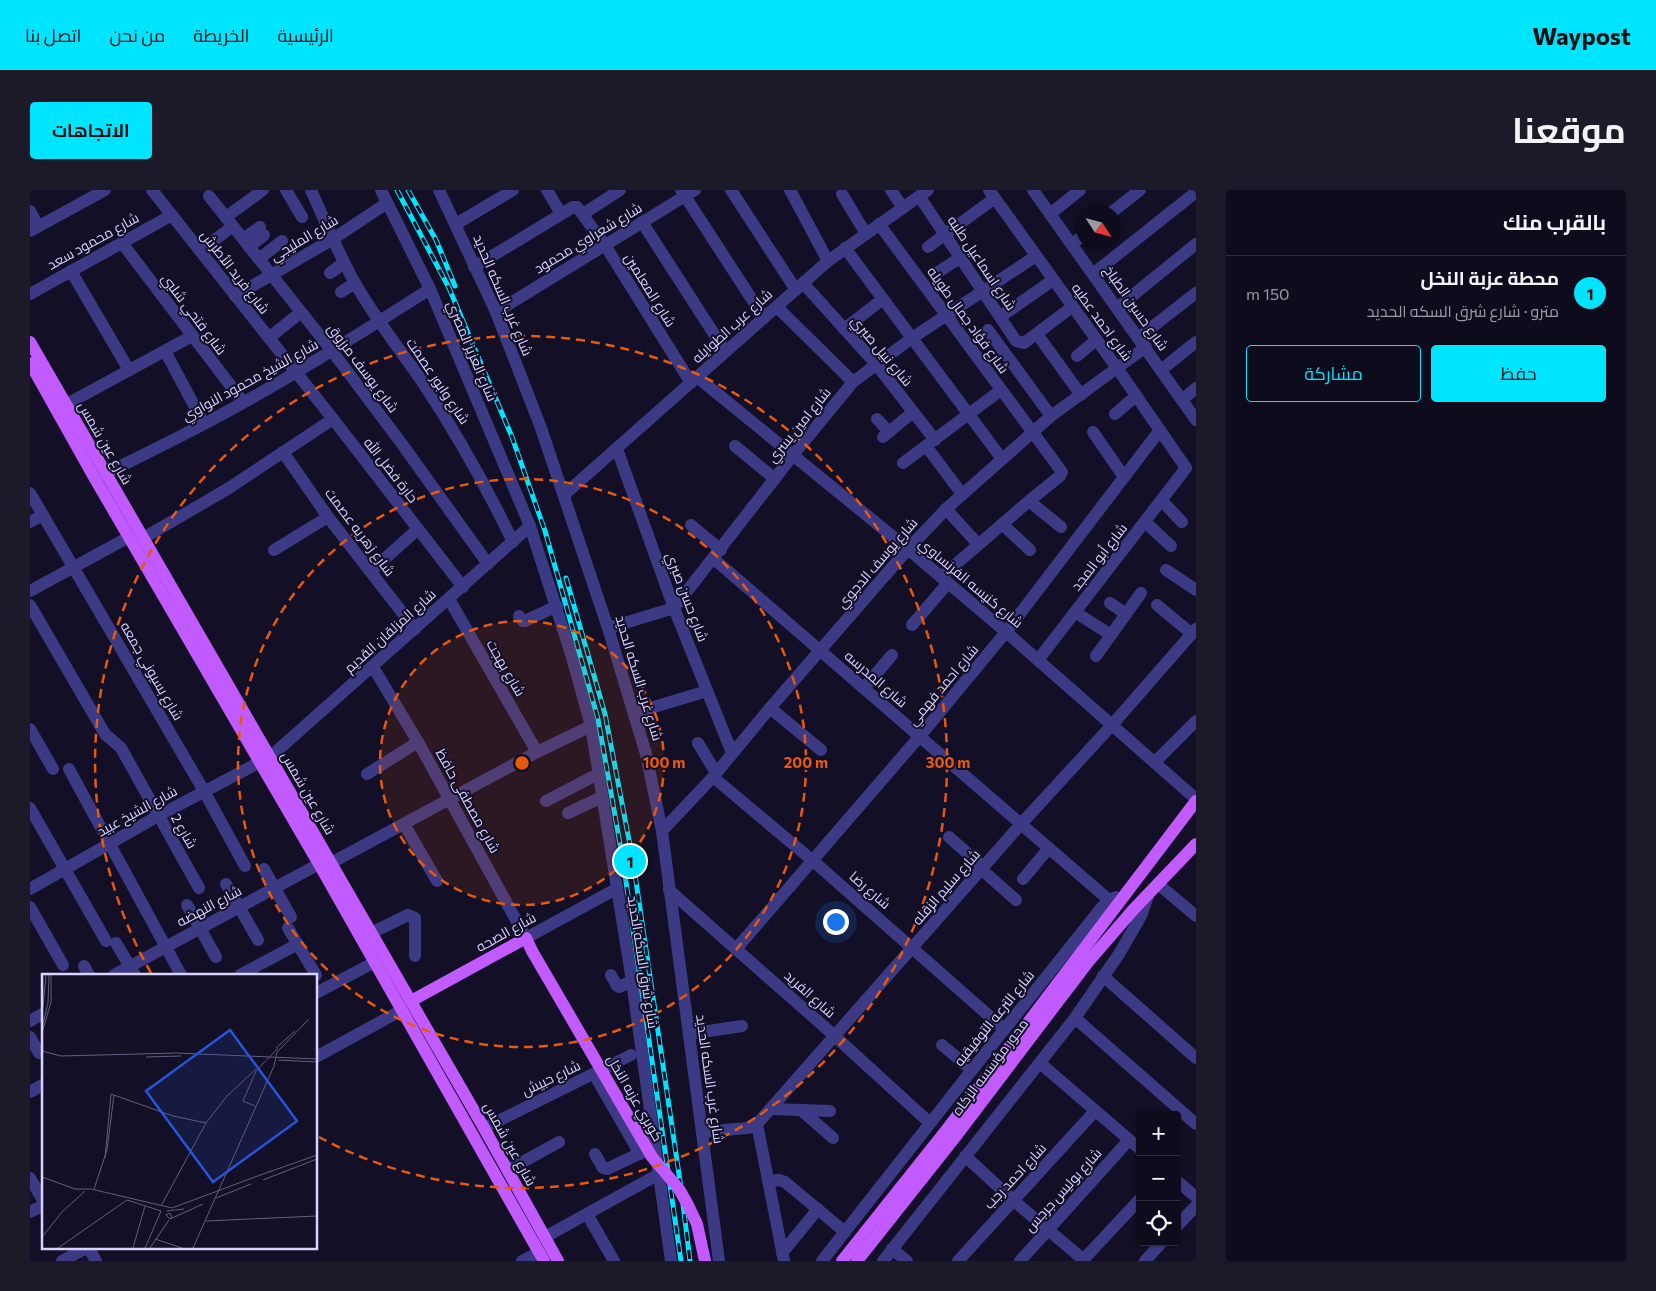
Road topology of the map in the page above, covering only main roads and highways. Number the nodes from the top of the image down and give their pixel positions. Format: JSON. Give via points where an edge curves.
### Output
{"nodes":[{"id":1,"x":30,"y":342,"type":"edge"},
{"id":2,"x":30,"y":363,"type":"edge"},
{"id":3,"x":61,"y":407,"type":"junction"},
{"id":4,"x":135,"y":540,"type":"junction"},
{"id":5,"x":1196,"y":800,"type":"edge"},
{"id":6,"x":1196,"y":844,"type":"edge"},
{"id":7,"x":325,"y":864,"type":"junction"},
{"id":8,"x":526,"y":938,"type":"joint"},
{"id":9,"x":532,"y":951,"type":"joint"},
{"id":10,"x":407,"y":1006,"type":"junction"},
{"id":11,"x":542,"y":1256,"type":"edge"},
{"id":12,"x":558,"y":1261,"type":"edge"},
{"id":13,"x":705,"y":1261,"type":"edge"},
{"id":14,"x":842,"y":1261,"type":"edge"},
{"id":15,"x":857,"y":1261,"type":"edge"}],
"edges":[{"from":1,"to":3,"type":"main road","name":"شارع عين شمس"},
{"from":2,"to":3,"type":"main road","name":"شارع عين شمس"},
{"from":3,"to":4,"type":"main road","name":"شارع عين شمس"},
{"from":3,"to":4,"type":"main road","name":"شارع عين شمس","via":[[105,474]]},
{"from":4,"to":7,"type":"main road","name":"شارع عين شمس"},
{"from":5,"to":14,"type":"main road","name":"محور مؤسسه الزكاه","via":[[948,1128]]},
{"from":6,"to":15,"type":"main road","name":"محور مؤسسه الزكاه","via":[[1082,969]]},
{"from":7,"to":10,"type":"main road","name":"شارع عين شمس","via":[[375,962]]},
{"from":7,"to":10,"type":"main road","name":"شارع عين شمس","via":[[372,933]]},
{"from":8,"to":9,"type":"main road","name":"شارع مصطفى حافظ"},
{"from":8,"to":10,"type":"main road","name":"شارع الصحه"},
{"from":9,"to":13,"type":"main road","name":"كوبري عزبه النخل","bridge":true,"via":[[652,1157],[688,1205],[698,1224]]},
{"from":10,"to":11,"type":"main road","name":"شارع عين شمس"},
{"from":10,"to":12,"type":"main road","name":"شارع عين شمس","via":[[484,1128]]}]}
